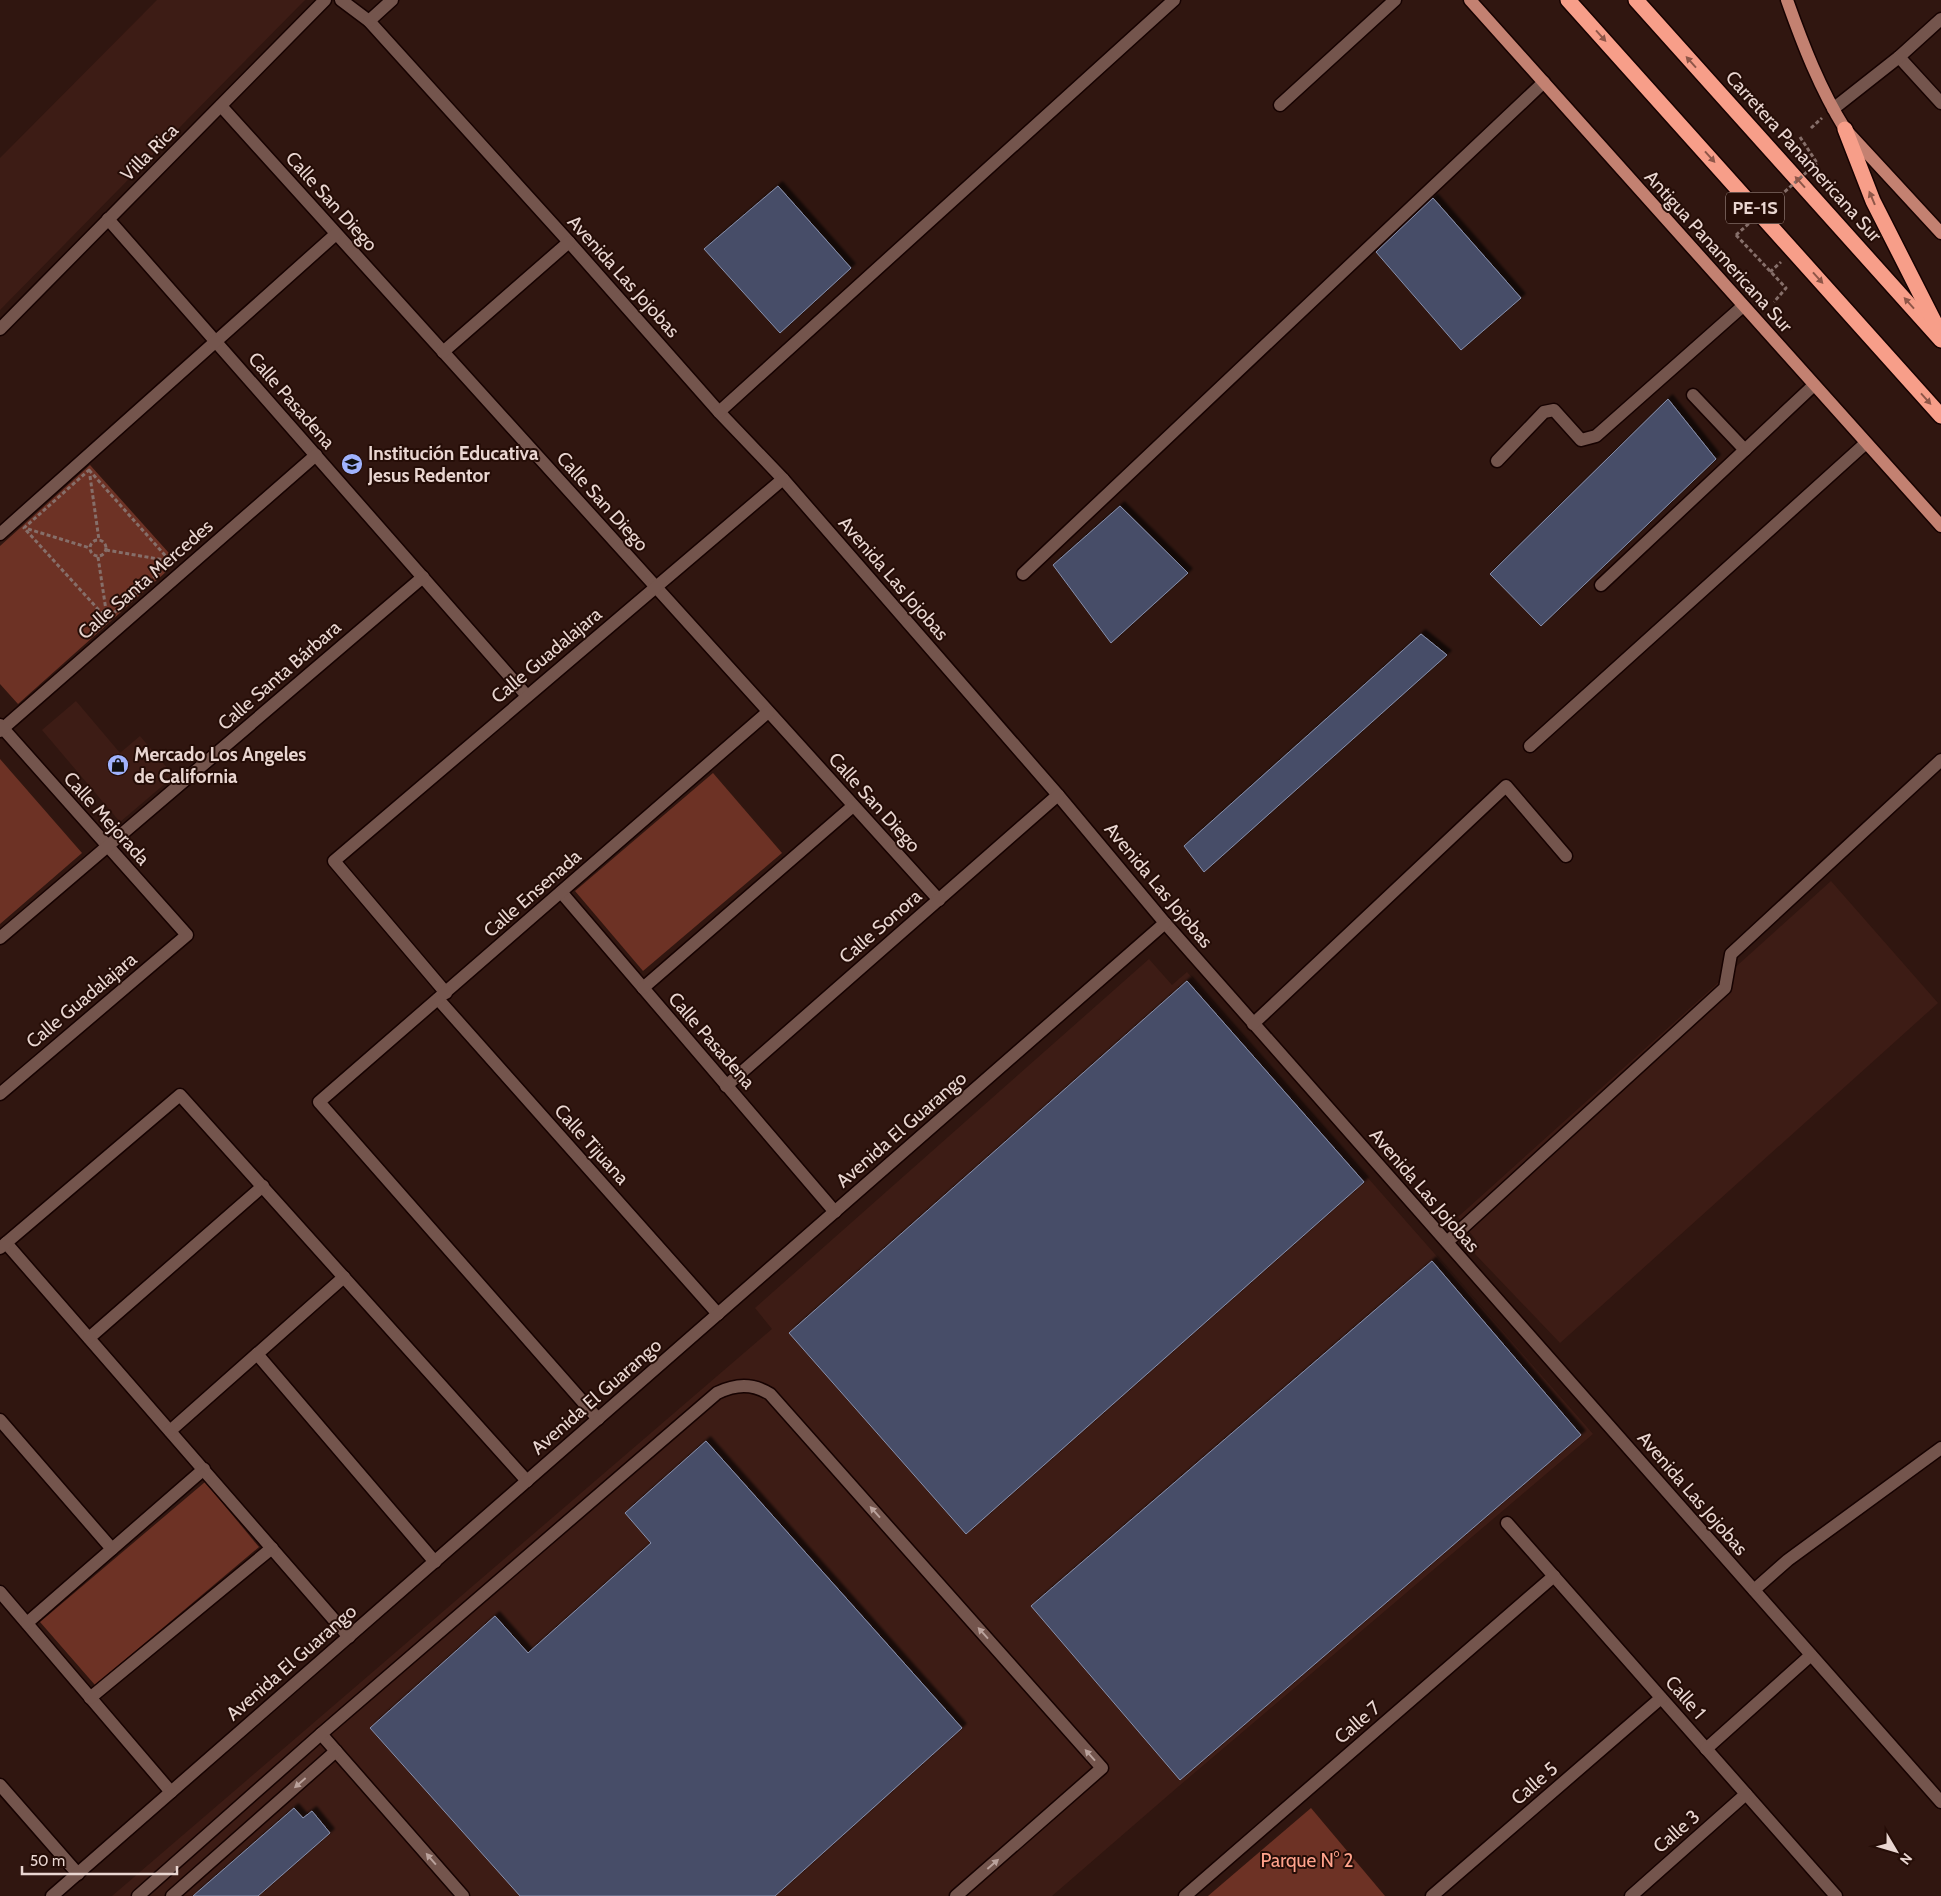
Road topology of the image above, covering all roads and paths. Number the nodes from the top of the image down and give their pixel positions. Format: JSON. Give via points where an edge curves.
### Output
{"nodes":[{"id":1,"x":325,"y":0,"type":"edge"},
{"id":2,"x":341,"y":0,"type":"edge"},
{"id":3,"x":392,"y":0,"type":"edge"},
{"id":4,"x":1174,"y":0,"type":"edge"},
{"id":5,"x":1395,"y":0,"type":"edge"},
{"id":6,"x":1470,"y":0,"type":"edge"},
{"id":7,"x":1568,"y":0,"type":"edge"},
{"id":8,"x":1636,"y":0,"type":"edge"},
{"id":9,"x":1787,"y":0,"type":"edge"},
{"id":10,"x":1941,"y":19,"type":"edge"},
{"id":11,"x":369,"y":20,"type":"junction"},
{"id":12,"x":1899,"y":57,"type":"junction"},
{"id":13,"x":1544,"y":82,"type":"junction"},
{"id":14,"x":1941,"y":103,"type":"edge"},
{"id":15,"x":1280,"y":105,"type":"dead end"},
{"id":16,"x":221,"y":106,"type":"junction"},
{"id":17,"x":1828,"y":113,"type":"junction"},
{"id":18,"x":1811,"y":128,"type":"dead end"},
{"id":19,"x":1845,"y":129,"type":"junction"},
{"id":20,"x":1800,"y":138,"type":"dead end"},
{"id":21,"x":108,"y":219,"type":"junction"},
{"id":22,"x":1941,"y":233,"type":"edge"},
{"id":23,"x":336,"y":234,"type":"junction"},
{"id":24,"x":569,"y":242,"type":"junction"},
{"id":25,"x":1774,"y":302,"type":"dead end"},
{"id":26,"x":1743,"y":306,"type":"junction"},
{"id":27,"x":0,"y":329,"type":"edge"},
{"id":28,"x":1941,"y":335,"type":"edge"},
{"id":29,"x":1941,"y":340,"type":"edge"},
{"id":30,"x":216,"y":341,"type":"junction"},
{"id":31,"x":443,"y":352,"type":"junction"},
{"id":32,"x":1814,"y":385,"type":"junction"},
{"id":33,"x":1693,"y":395,"type":"dead end"},
{"id":34,"x":719,"y":412,"type":"junction"},
{"id":35,"x":1941,"y":416,"type":"edge"},
{"id":36,"x":1866,"y":443,"type":"junction"},
{"id":37,"x":1745,"y":450,"type":"junction"},
{"id":38,"x":316,"y":455,"type":"junction"},
{"id":39,"x":1497,"y":461,"type":"dead end"},
{"id":40,"x":86,"y":465,"type":"junction"},
{"id":41,"x":783,"y":480,"type":"junction"},
{"id":42,"x":20,"y":524,"type":"junction"},
{"id":43,"x":1941,"y":526,"type":"edge"},
{"id":44,"x":0,"y":534,"type":"edge"},
{"id":45,"x":99,"y":540,"type":"junction"},
{"id":46,"x":90,"y":548,"type":"junction"},
{"id":47,"x":106,"y":550,"type":"junction"},
{"id":48,"x":98,"y":557,"type":"junction"},
{"id":49,"x":171,"y":562,"type":"junction"},
{"id":50,"x":181,"y":573,"type":"junction"},
{"id":51,"x":1023,"y":574,"type":"dead end"},
{"id":52,"x":423,"y":577,"type":"junction"},
{"id":53,"x":1601,"y":585,"type":"dead end"},
{"id":54,"x":656,"y":587,"type":"junction"},
{"id":55,"x":107,"y":619,"type":"junction"},
{"id":56,"x":117,"y":629,"type":"junction"},
{"id":57,"x":527,"y":696,"type":"junction"},
{"id":58,"x":768,"y":712,"type":"junction"},
{"id":59,"x":1,"y":728,"type":"edge"},
{"id":60,"x":1530,"y":746,"type":"dead end"},
{"id":61,"x":1941,"y":760,"type":"edge"},
{"id":62,"x":1058,"y":795,"type":"junction"},
{"id":63,"x":853,"y":806,"type":"junction"},
{"id":64,"x":108,"y":846,"type":"junction"},
{"id":65,"x":1566,"y":856,"type":"dead end"},
{"id":66,"x":334,"y":861,"type":"joint"},
{"id":67,"x":561,"y":892,"type":"junction"},
{"id":68,"x":939,"y":900,"type":"junction"},
{"id":69,"x":1165,"y":923,"type":"junction"},
{"id":70,"x":187,"y":935,"type":"joint"},
{"id":71,"x":0,"y":938,"type":"edge"},
{"id":72,"x":643,"y":988,"type":"junction"},
{"id":73,"x":442,"y":996,"type":"junction"},
{"id":74,"x":1253,"y":1024,"type":"junction"},
{"id":75,"x":726,"y":1086,"type":"junction"},
{"id":76,"x":0,"y":1094,"type":"edge"},
{"id":77,"x":263,"y":1186,"type":"junction"},
{"id":78,"x":834,"y":1212,"type":"junction"},
{"id":79,"x":1446,"y":1242,"type":"junction"},
{"id":80,"x":3,"y":1246,"type":"edge"},
{"id":81,"x":344,"y":1277,"type":"junction"},
{"id":82,"x":718,"y":1314,"type":"junction"},
{"id":83,"x":89,"y":1338,"type":"junction"},
{"id":84,"x":258,"y":1354,"type":"junction"},
{"id":85,"x":598,"y":1419,"type":"junction"},
{"id":86,"x":0,"y":1420,"type":"edge"},
{"id":87,"x":170,"y":1431,"type":"junction"},
{"id":88,"x":1941,"y":1448,"type":"edge"},
{"id":89,"x":204,"y":1470,"type":"junction"},
{"id":90,"x":526,"y":1481,"type":"junction"},
{"id":91,"x":1507,"y":1523,"type":"dead end"},
{"id":92,"x":272,"y":1548,"type":"junction"},
{"id":93,"x":112,"y":1549,"type":"junction"},
{"id":94,"x":435,"y":1562,"type":"junction"},
{"id":95,"x":1554,"y":1576,"type":"junction"},
{"id":96,"x":1754,"y":1590,"type":"junction"},
{"id":97,"x":0,"y":1592,"type":"edge"},
{"id":98,"x":27,"y":1624,"type":"junction"},
{"id":99,"x":349,"y":1637,"type":"junction"},
{"id":100,"x":1811,"y":1655,"type":"junction"},
{"id":101,"x":90,"y":1698,"type":"junction"},
{"id":102,"x":1661,"y":1698,"type":"junction"},
{"id":103,"x":321,"y":1734,"type":"junction"},
{"id":104,"x":1706,"y":1749,"type":"junction"},
{"id":105,"x":336,"y":1751,"type":"junction"},
{"id":106,"x":0,"y":1785,"type":"edge"},
{"id":107,"x":171,"y":1792,"type":"junction"},
{"id":108,"x":1746,"y":1794,"type":"junction"},
{"id":109,"x":1941,"y":1802,"type":"edge"},
{"id":110,"x":78,"y":1874,"type":"junction"},
{"id":111,"x":52,"y":1896,"type":"edge"},
{"id":112,"x":138,"y":1896,"type":"edge"},
{"id":113,"x":172,"y":1896,"type":"edge"},
{"id":114,"x":463,"y":1896,"type":"edge"},
{"id":115,"x":956,"y":1896,"type":"edge"},
{"id":116,"x":1185,"y":1896,"type":"edge"},
{"id":117,"x":1432,"y":1896,"type":"edge"},
{"id":118,"x":1630,"y":1896,"type":"edge"},
{"id":119,"x":1836,"y":1896,"type":"edge"}],
"edges":[{"from":1,"to":16,"type":"street","name":"Villa Rica"},
{"from":2,"to":11,"type":"street","name":"Avenida Las Jojobas"},
{"from":3,"to":11,"type":"street"},
{"from":4,"to":34,"type":"street"},
{"from":5,"to":15,"type":"street"},
{"from":6,"to":13,"type":"main road","name":"Antigua Panamericana Sur"},
{"from":7,"to":35,"type":"highway","number":"PE-1S","one_way":true},
{"from":29,"to":8,"type":"highway","name":"Carretera Panamericana Sur","number":"PE-1S","one_way":true},
{"from":9,"to":17,"type":"main road"},
{"from":10,"to":12,"type":"street"},
{"from":11,"to":24,"type":"street","name":"Avenida Las Jojobas"},
{"from":12,"to":14,"type":"street"},
{"from":12,"to":17,"type":"street"},
{"from":13,"to":26,"type":"main road","name":"Antigua Panamericana Sur"},
{"from":13,"to":51,"type":"street"},
{"from":16,"to":21,"type":"street","name":"Villa Rica"},
{"from":16,"to":23,"type":"street","name":"Calle San Diego"},
{"from":17,"to":18,"type":"path"},
{"from":17,"to":19,"type":"main road"},
{"from":19,"to":22,"type":"main road"},
{"from":28,"to":19,"type":"highway","one_way":true,"via":[[1873,202]]},
{"from":20,"to":25,"type":"path","bridge":true,"via":[[1818,163],[1736,235],[1786,288]]},
{"from":21,"to":27,"type":"street","name":"Villa Rica"},
{"from":21,"to":30,"type":"street","name":"Calle Pasadena"},
{"from":23,"to":30,"type":"street"},
{"from":23,"to":31,"type":"street","name":"Calle San Diego"},
{"from":24,"to":31,"type":"street"},
{"from":24,"to":34,"type":"street","name":"Avenida Las Jojobas"},
{"from":26,"to":32,"type":"main road","name":"Antigua Panamericana Sur"},
{"from":26,"to":39,"type":"street","via":[[1596,436],[1581,440],[1554,410],[1544,412]]},
{"from":30,"to":38,"type":"street","name":"Calle Pasadena"},
{"from":30,"to":40,"type":"street"},
{"from":31,"to":54,"type":"street","name":"Calle San Diego"},
{"from":32,"to":36,"type":"main road","name":"Antigua Panamericana Sur"},
{"from":32,"to":37,"type":"street"},
{"from":33,"to":37,"type":"street"},
{"from":34,"to":41,"type":"street","name":"Avenida Las Jojobas"},
{"from":36,"to":43,"type":"main road","name":"Antigua Panamericana Sur"},
{"from":36,"to":60,"type":"street"},
{"from":37,"to":53,"type":"street"},
{"from":38,"to":50,"type":"street","name":"Calle Santa Mercedes"},
{"from":38,"to":52,"type":"street","name":"Calle Pasadena"},
{"from":40,"to":42,"type":"street"},
{"from":40,"to":42,"type":"path"},
{"from":40,"to":45,"type":"path"},
{"from":40,"to":49,"type":"path"},
{"from":41,"to":54,"type":"street","name":"Calle Guadalajara"},
{"from":41,"to":62,"type":"street","name":"Avenida Las Jojobas"},
{"from":42,"to":44,"type":"street"},
{"from":42,"to":46,"type":"path"},
{"from":42,"to":55,"type":"path"},
{"from":45,"to":46,"type":"path"},
{"from":45,"to":47,"type":"path"},
{"from":46,"to":48,"type":"path"},
{"from":47,"to":48,"type":"path"},
{"from":47,"to":49,"type":"path"},
{"from":48,"to":55,"type":"path"},
{"from":49,"to":50,"type":"path"},
{"from":49,"to":55,"type":"path"},
{"from":50,"to":56,"type":"street","name":"Calle Santa Mercedes"},
{"from":52,"to":57,"type":"street","name":"Calle Pasadena"},
{"from":52,"to":64,"type":"street","name":"Calle Santa Bárbara"},
{"from":54,"to":57,"type":"street","name":"Calle Guadalajara"},
{"from":54,"to":58,"type":"street","name":"Calle San Diego"},
{"from":55,"to":56,"type":"path"},
{"from":56,"to":59,"type":"street","name":"Calle Santa Mercedes"},
{"from":57,"to":66,"type":"street","name":"Calle Guadalajara"},
{"from":58,"to":63,"type":"street","name":"Calle San Diego"},
{"from":58,"to":67,"type":"street","name":"Calle Ensenada"},
{"from":59,"to":64,"type":"street","name":"Calle Mejorada"},
{"from":61,"to":79,"type":"street","via":[[1731,954],[1725,988]]},
{"from":62,"to":68,"type":"street","name":"Calle Sonora"},
{"from":62,"to":69,"type":"street","name":"Avenida Las Jojobas"},
{"from":63,"to":68,"type":"street","name":"Calle San Diego"},
{"from":63,"to":72,"type":"street"},
{"from":64,"to":70,"type":"street","name":"Calle Mejorada"},
{"from":64,"to":71,"type":"street","name":"Calle Santa Bárbara"},
{"from":65,"to":74,"type":"street","via":[[1506,786]]},
{"from":66,"to":73,"type":"street","name":"Calle Tijuana"},
{"from":67,"to":72,"type":"street","name":"Calle Pasadena"},
{"from":67,"to":73,"type":"street","name":"Calle Ensenada"},
{"from":68,"to":75,"type":"street","name":"Calle Sonora"},
{"from":69,"to":74,"type":"street","name":"Avenida Las Jojobas"},
{"from":69,"to":78,"type":"street","name":"Avenida El Guarango"},
{"from":70,"to":76,"type":"street","name":"Calle Guadalajara"},
{"from":72,"to":75,"type":"street","name":"Calle Pasadena"},
{"from":73,"to":82,"type":"street","name":"Calle Tijuana"},
{"from":73,"to":85,"type":"street","name":"Calle Ensenada","via":[[319,1102]]},
{"from":74,"to":79,"type":"street","name":"Avenida Las Jojobas"},
{"from":75,"to":78,"type":"street","name":"Calle Pasadena"},
{"from":77,"to":80,"type":"street","via":[[180,1094]]},
{"from":77,"to":81,"type":"street"},
{"from":77,"to":83,"type":"street"},
{"from":78,"to":82,"type":"street","name":"Avenida El Guarango"},
{"from":79,"to":96,"type":"street","name":"Avenida Las Jojobas"},
{"from":80,"to":83,"type":"street"},
{"from":81,"to":84,"type":"street"},
{"from":81,"to":90,"type":"street"},
{"from":82,"to":85,"type":"street","name":"Avenida El Guarango"},
{"from":83,"to":87,"type":"street"},
{"from":84,"to":87,"type":"street"},
{"from":84,"to":94,"type":"street"},
{"from":85,"to":90,"type":"street","name":"Avenida El Guarango"},
{"from":86,"to":93,"type":"street"},
{"from":87,"to":89,"type":"street"},
{"from":88,"to":96,"type":"street","via":[[1788,1560]]},
{"from":89,"to":92,"type":"street"},
{"from":89,"to":93,"type":"street"},
{"from":90,"to":94,"type":"street","name":"Avenida El Guarango"},
{"from":91,"to":95,"type":"street","name":"Calle 1"},
{"from":92,"to":99,"type":"street"},
{"from":92,"to":101,"type":"street"},
{"from":93,"to":98,"type":"street"},
{"from":94,"to":99,"type":"street","name":"Avenida El Guarango"},
{"from":95,"to":102,"type":"street","name":"Calle 1"},
{"from":95,"to":116,"type":"street","name":"Calle 7"},
{"from":96,"to":100,"type":"street","name":"Avenida Las Jojobas"},
{"from":97,"to":98,"type":"street"},
{"from":98,"to":101,"type":"street"},
{"from":99,"to":107,"type":"street","name":"Avenida El Guarango"},
{"from":100,"to":104,"type":"street"},
{"from":100,"to":109,"type":"street","name":"Avenida Las Jojobas"},
{"from":101,"to":107,"type":"street"},
{"from":102,"to":104,"type":"street","name":"Calle 1"},
{"from":102,"to":117,"type":"street","name":"Calle 5"},
{"from":103,"to":105,"type":"street"},
{"from":103,"to":112,"type":"street"},
{"from":115,"to":103,"type":"street","one_way":true,"via":[[1102,1768],[770,1394],[749,1385],[717,1393]]},
{"from":104,"to":108,"type":"street","name":"Calle 1"},
{"from":105,"to":113,"type":"street","one_way":true},
{"from":114,"to":105,"type":"street","one_way":true},
{"from":106,"to":110,"type":"street"},
{"from":107,"to":110,"type":"street","name":"Avenida El Guarango"},
{"from":108,"to":118,"type":"street","name":"Calle 3"},
{"from":108,"to":119,"type":"street","name":"Calle 1"},
{"from":110,"to":111,"type":"street","name":"Avenida El Guarango"}]}
